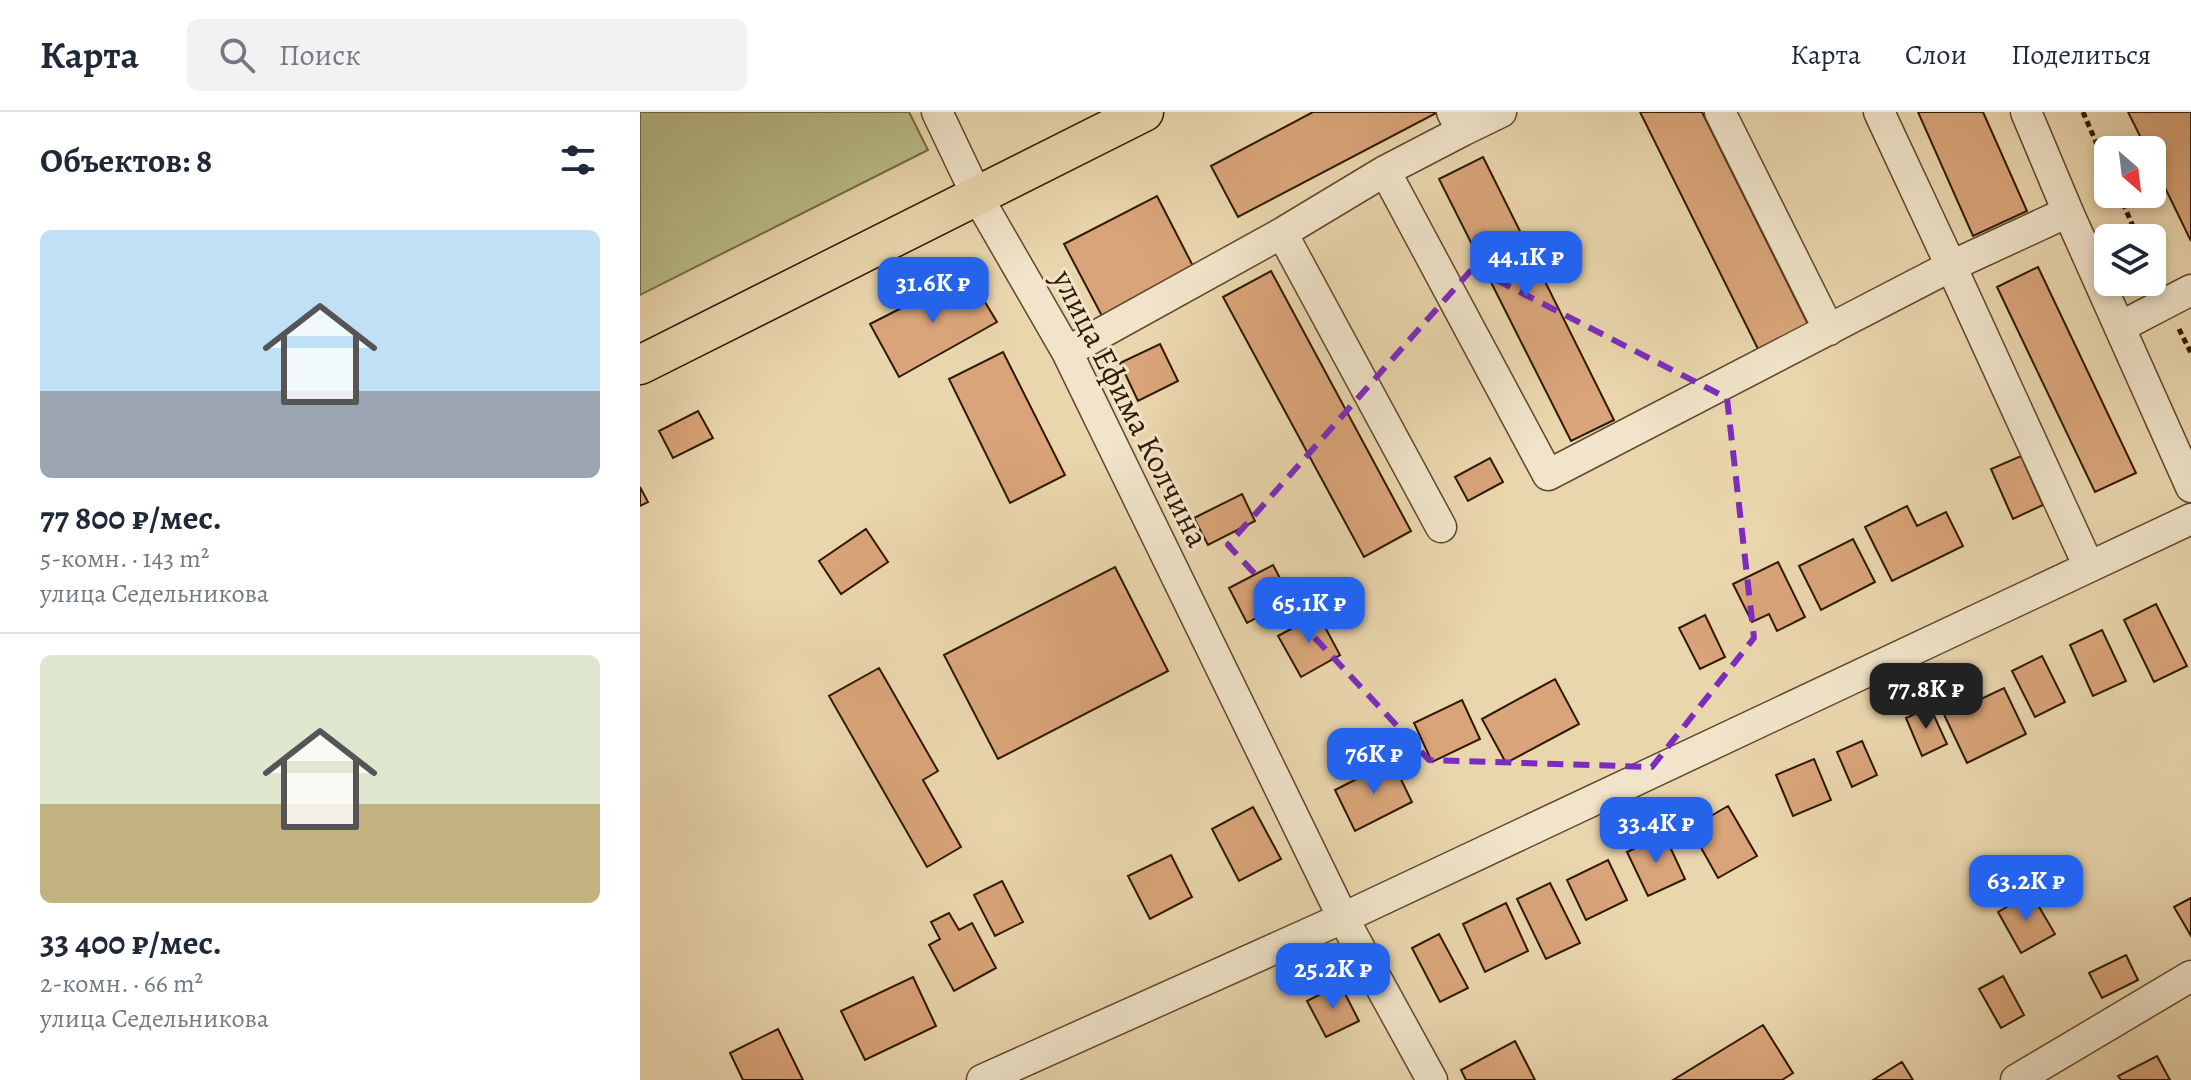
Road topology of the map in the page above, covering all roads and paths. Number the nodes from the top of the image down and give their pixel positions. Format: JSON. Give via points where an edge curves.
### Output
{"nodes":[{"id":1,"x":937,"y":112,"type":"edge"},
{"id":2,"x":1144,"y":112,"type":"edge"},
{"id":3,"x":1501,"y":112,"type":"edge"},
{"id":4,"x":1720,"y":112,"type":"edge"},
{"id":5,"x":1879,"y":112,"type":"edge"},
{"id":6,"x":2026,"y":112,"type":"edge"},
{"id":7,"x":2083,"y":112,"type":"edge"},
{"id":8,"x":1457,"y":122,"type":"edge"},
{"id":9,"x":2094,"y":138,"type":"edge"},
{"id":10,"x":1385,"y":171,"type":"junction"},
{"id":11,"x":977,"y":196,"type":"junction"},
{"id":12,"x":2068,"y":212,"type":"junction"},
{"id":13,"x":1282,"y":233,"type":"junction"},
{"id":14,"x":1951,"y":266,"type":"junction"},
{"id":15,"x":2191,"y":290,"type":"edge"},
{"id":16,"x":2120,"y":327,"type":"junction"},
{"id":17,"x":1829,"y":330,"type":"junction"},
{"id":18,"x":1067,"y":352,"type":"junction"},
{"id":19,"x":640,"y":365,"type":"edge"},
{"id":20,"x":2191,"y":487,"type":"edge"},
{"id":21,"x":2191,"y":519,"type":"edge"},
{"id":22,"x":1441,"y":527,"type":"dead end"},
{"id":23,"x":2089,"y":567,"type":"junction"},
{"id":24,"x":1343,"y":918,"type":"junction"},
{"id":25,"x":2191,"y":976,"type":"edge"},
{"id":26,"x":982,"y":1080,"type":"edge"},
{"id":27,"x":1432,"y":1080,"type":"edge"},
{"id":28,"x":2016,"y":1080,"type":"edge"}],
"edges":[{"from":1,"to":11,"type":"street","name":"улица Ефима Колчина"},
{"from":2,"to":11,"type":"main road"},
{"from":3,"to":8,"type":"street"},
{"from":4,"to":17,"type":"street"},
{"from":5,"to":14,"type":"street"},
{"from":6,"to":12,"type":"street"},
{"from":7,"to":9,"type":"path"},
{"from":8,"to":10,"type":"street"},
{"from":10,"to":13,"type":"street"},
{"from":10,"to":17,"type":"street","via":[[1548,475]]},
{"from":11,"to":18,"type":"street","name":"улица Ефима Колчина"},
{"from":11,"to":19,"type":"main road"},
{"from":12,"to":14,"type":"street"},
{"from":12,"to":16,"type":"street"},
{"from":13,"to":18,"type":"street"},
{"from":13,"to":22,"type":"street"},
{"from":14,"to":17,"type":"street"},
{"from":14,"to":23,"type":"street"},
{"from":15,"to":16,"type":"street"},
{"from":16,"to":20,"type":"street"},
{"from":18,"to":24,"type":"street","name":"улица Ефима Колчина"},
{"from":21,"to":23,"type":"street"},
{"from":23,"to":24,"type":"street"},
{"from":24,"to":26,"type":"street"},
{"from":24,"to":27,"type":"street","name":"улица Ефима Колчина"},
{"from":25,"to":28,"type":"street"}]}
